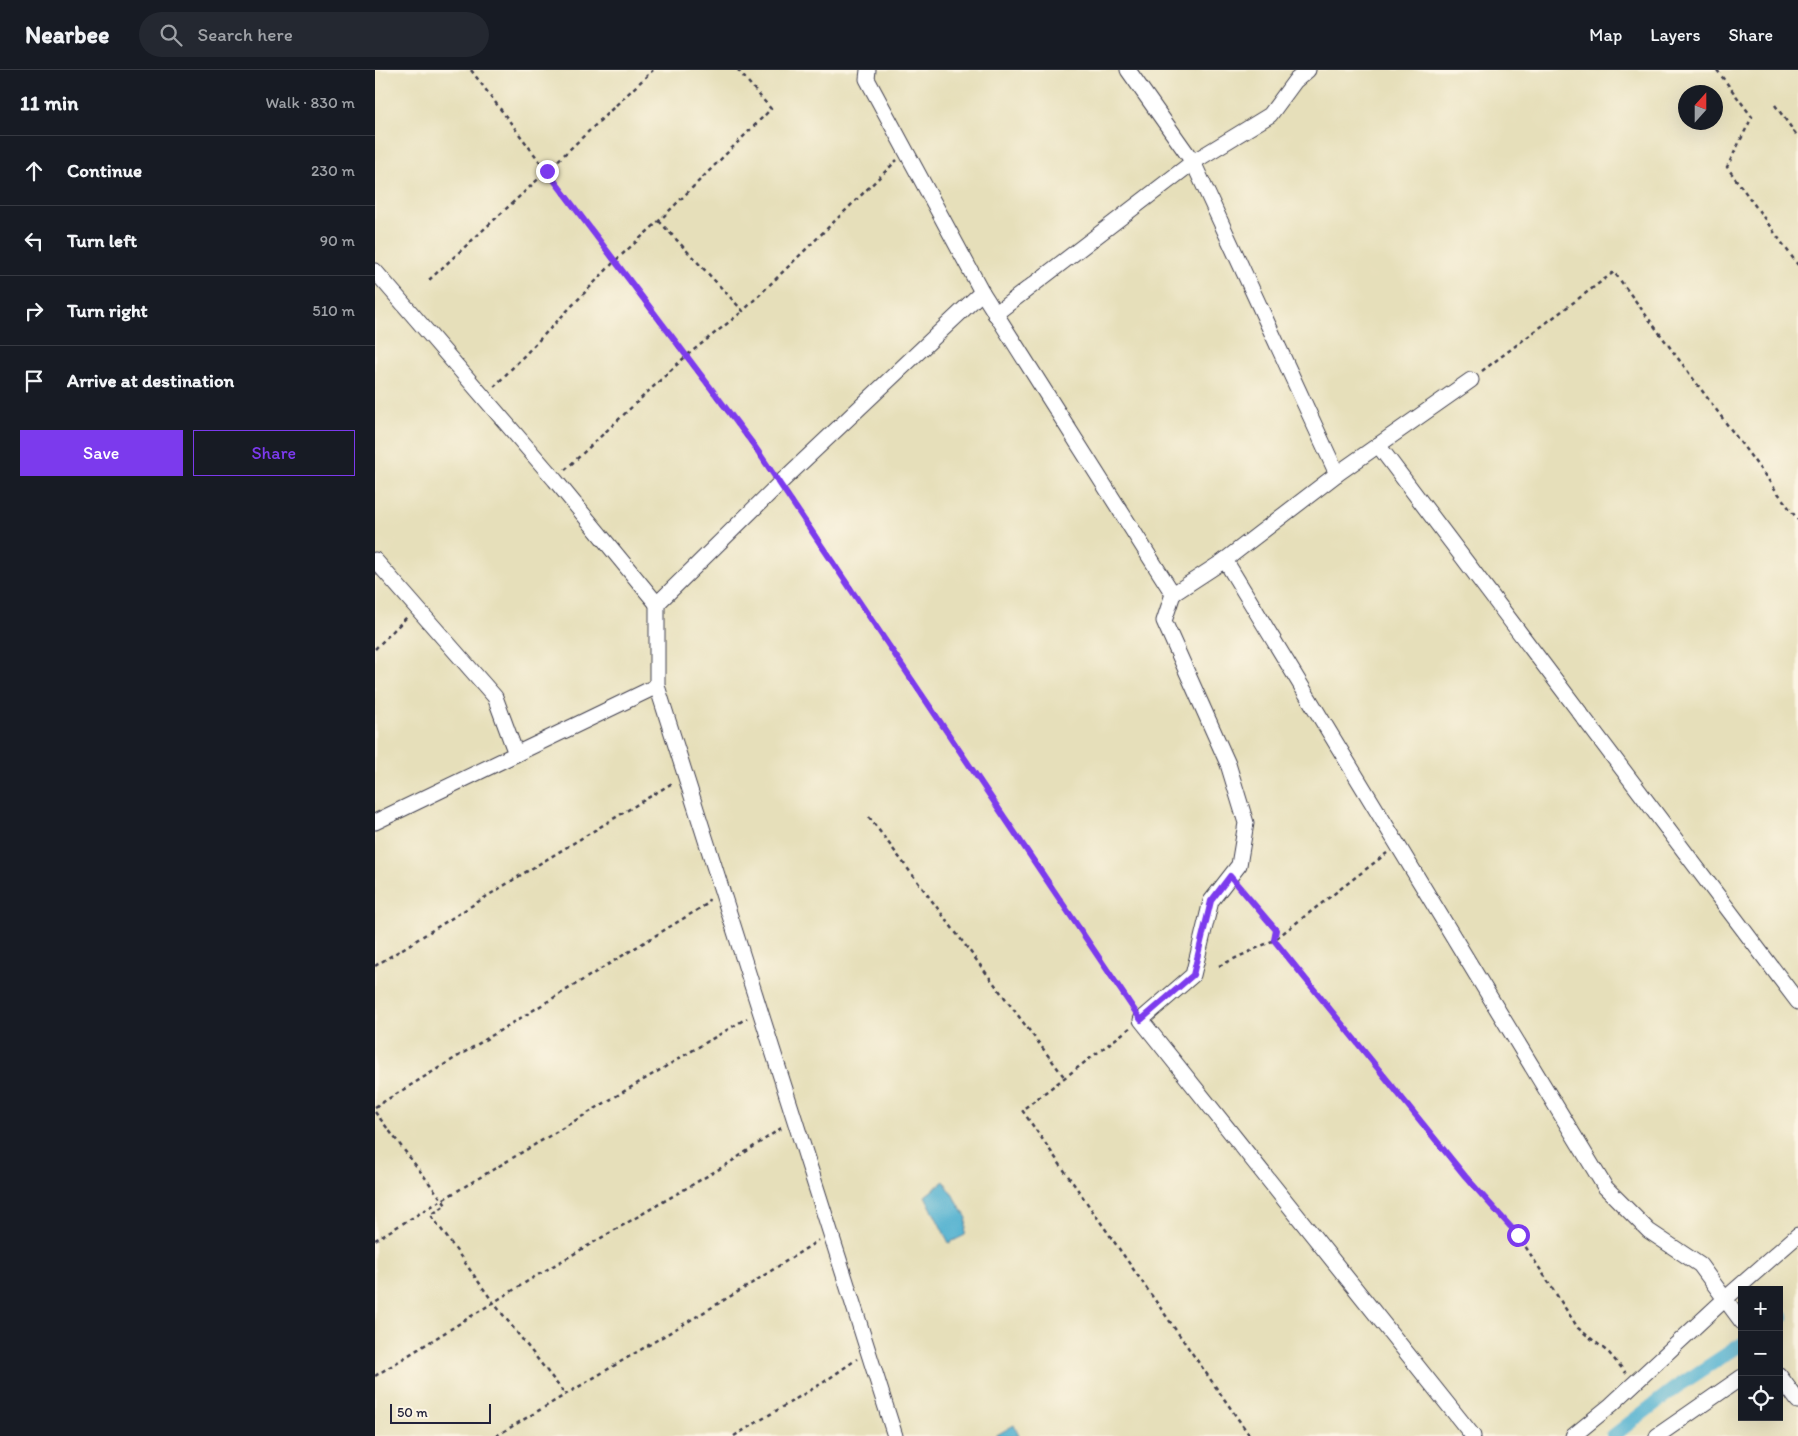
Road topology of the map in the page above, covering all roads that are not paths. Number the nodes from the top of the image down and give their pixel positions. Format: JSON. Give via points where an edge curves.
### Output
{"nodes":[{"id":1,"x":868,"y":70,"type":"edge"},
{"id":2,"x":1128,"y":70,"type":"edge"},
{"id":3,"x":1308,"y":70,"type":"edge"},
{"id":4,"x":1193,"y":162,"type":"junction"},
{"id":5,"x":375,"y":271,"type":"edge"},
{"id":6,"x":982,"y":292,"type":"junction"},
{"id":7,"x":995,"y":314,"type":"junction"},
{"id":8,"x":1471,"y":380,"type":"road end"},
{"id":9,"x":1378,"y":445,"type":"junction"},
{"id":10,"x":1337,"y":474,"type":"junction"},
{"id":11,"x":375,"y":560,"type":"edge"},
{"id":12,"x":1225,"y":560,"type":"junction"},
{"id":13,"x":1173,"y":594,"type":"junction"},
{"id":14,"x":657,"y":604,"type":"junction"},
{"id":15,"x":657,"y":686,"type":"junction"},
{"id":16,"x":516,"y":754,"type":"junction"},
{"id":17,"x":375,"y":822,"type":"edge"},
{"id":18,"x":1798,"y":1002,"type":"edge"},
{"id":19,"x":1798,"y":1235,"type":"edge"},
{"id":20,"x":1725,"y":1299,"type":"junction"},
{"id":21,"x":1738,"y":1317,"type":"edge"},
{"id":22,"x":1780,"y":1376,"type":"edge"},
{"id":23,"x":1738,"y":1380,"type":"edge"},
{"id":24,"x":1798,"y":1401,"type":"edge"},
{"id":25,"x":895,"y":1436,"type":"edge"},
{"id":26,"x":1473,"y":1436,"type":"edge"},
{"id":27,"x":1573,"y":1436,"type":"edge"},
{"id":28,"x":1657,"y":1436,"type":"edge"}],
"edges":[{"from":1,"to":6,"type":"street","via":[[867,79]]},
{"from":2,"to":4,"type":"street"},
{"from":3,"to":4,"type":"street","via":[[1295,81],[1270,115]]},
{"from":4,"to":7,"type":"street"},
{"from":4,"to":10,"type":"street"},
{"from":5,"to":14,"type":"street"},
{"from":6,"to":7,"type":"street"},
{"from":6,"to":14,"type":"street"},
{"from":7,"to":13,"type":"street"},
{"from":8,"to":9,"type":"street"},
{"from":9,"to":10,"type":"street"},
{"from":9,"to":18,"type":"street"},
{"from":10,"to":12,"type":"street"},
{"from":11,"to":16,"type":"street","via":[[495,697]]},
{"from":12,"to":13,"type":"street"},
{"from":12,"to":20,"type":"street","via":[[1605,1187],[1649,1231],[1700,1265]]},
{"from":13,"to":26,"type":"street","via":[[1164,621],[1228,764],[1245,823],[1239,866],[1211,901],[1193,975],[1141,1020]]},
{"from":14,"to":15,"type":"street"},
{"from":15,"to":16,"type":"street"},
{"from":15,"to":25,"type":"street"},
{"from":16,"to":17,"type":"street"},
{"from":19,"to":20,"type":"street"},
{"from":20,"to":21,"type":"street"},
{"from":20,"to":27,"type":"street"},
{"from":22,"to":24,"type":"street"},
{"from":23,"to":28,"type":"street"}]}
